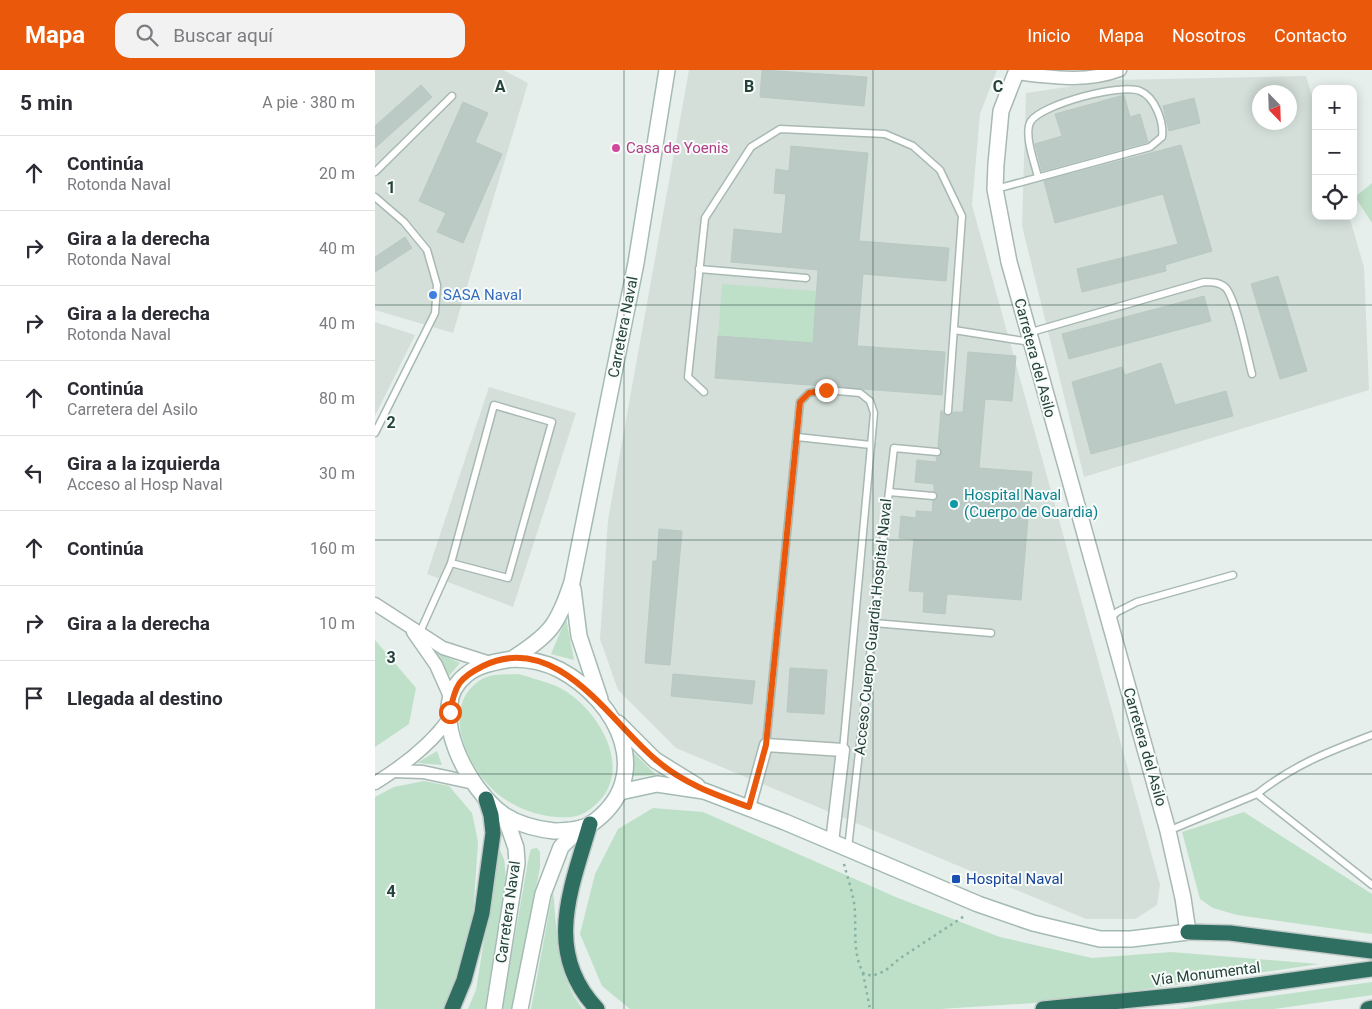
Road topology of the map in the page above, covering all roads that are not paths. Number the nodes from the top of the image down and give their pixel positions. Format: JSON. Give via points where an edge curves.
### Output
{"nodes":[{"id":1,"x":667,"y":70,"type":"edge"},
{"id":2,"x":1120,"y":70,"type":"edge"},
{"id":3,"x":1017,"y":72,"type":"edge"},
{"id":4,"x":452,"y":96,"type":"dead end"},
{"id":5,"x":375,"y":172,"type":"edge"},
{"id":6,"x":1038,"y":178,"type":"junction"},
{"id":7,"x":995,"y":189,"type":"junction"},
{"id":8,"x":375,"y":197,"type":"edge"},
{"id":9,"x":699,"y":269,"type":"junction"},
{"id":10,"x":806,"y":278,"type":"dead end"},
{"id":11,"x":954,"y":330,"type":"junction"},
{"id":12,"x":1029,"y":338,"type":"junction"},
{"id":13,"x":1252,"y":374,"type":"dead end"},
{"id":14,"x":704,"y":392,"type":"dead end"},
{"id":15,"x":948,"y":411,"type":"dead end"},
{"id":16,"x":375,"y":433,"type":"edge"},
{"id":17,"x":797,"y":437,"type":"junction"},
{"id":18,"x":871,"y":445,"type":"junction"},
{"id":19,"x":937,"y":452,"type":"dead end"},
{"id":20,"x":889,"y":492,"type":"junction"},
{"id":21,"x":933,"y":496,"type":"dead end"},
{"id":22,"x":451,"y":564,"type":"junction"},
{"id":23,"x":1233,"y":576,"type":"dead end"},
{"id":24,"x":572,"y":582,"type":"junction"},
{"id":25,"x":375,"y":604,"type":"edge"},
{"id":26,"x":404,"y":621,"type":"junction"},
{"id":27,"x":1109,"y":621,"type":"junction"},
{"id":28,"x":874,"y":623,"type":"junction"},
{"id":29,"x":420,"y":632,"type":"junction"},
{"id":30,"x":991,"y":633,"type":"dead end"},
{"id":31,"x":512,"y":659,"type":"junction"},
{"id":32,"x":490,"y":663,"type":"junction"},
{"id":33,"x":452,"y":701,"type":"junction"},
{"id":34,"x":606,"y":711,"type":"junction"},
{"id":35,"x":449,"y":719,"type":"junction"},
{"id":36,"x":1372,"y":735,"type":"edge"},
{"id":37,"x":766,"y":745,"type":"junction"},
{"id":38,"x":843,"y":750,"type":"junction"},
{"id":39,"x":394,"y":771,"type":"junction"},
{"id":40,"x":375,"y":783,"type":"edge"},
{"id":41,"x":474,"y":783,"type":"junction"},
{"id":42,"x":704,"y":791,"type":"junction"},
{"id":43,"x":620,"y":792,"type":"junction"},
{"id":44,"x":1257,"y":794,"type":"junction"},
{"id":45,"x":486,"y":799,"type":"junction"},
{"id":46,"x":749,"y":807,"type":"junction"},
{"id":47,"x":505,"y":816,"type":"junction"},
{"id":48,"x":585,"y":826,"type":"junction"},
{"id":49,"x":1168,"y":831,"type":"junction"},
{"id":50,"x":840,"y":846,"type":"junction"},
{"id":51,"x":1370,"y":882,"type":"edge"},
{"id":52,"x":1187,"y":932,"type":"junction"},
{"id":53,"x":1372,"y":951,"type":"edge"},
{"id":54,"x":1372,"y":969,"type":"edge"},
{"id":55,"x":1372,"y":1008,"type":"edge"},
{"id":56,"x":452,"y":1009,"type":"edge"},
{"id":57,"x":494,"y":1009,"type":"edge"},
{"id":58,"x":520,"y":1009,"type":"edge"},
{"id":59,"x":597,"y":1009,"type":"edge"},
{"id":60,"x":1043,"y":1009,"type":"edge"},
{"id":61,"x":1368,"y":1009,"type":"edge"}],
"edges":[{"from":1,"to":24,"type":"main road","name":"Carretera Naval","via":[[636,263]]},
{"from":2,"to":3,"type":"street","via":[[1087,78]]},
{"from":3,"to":7,"type":"main road","name":"Carretera del Asilo","via":[[1001,111]]},
{"from":4,"to":5,"type":"lane"},
{"from":6,"to":6,"type":"lane","via":[[1150,147],[1162,137],[1157,110],[1141,91],[1125,88],[1063,103],[1042,112],[1031,121],[1028,130]]},
{"from":6,"to":7,"type":"lane"},
{"from":7,"to":12,"type":"main road","name":"Carretera del Asilo","via":[[1009,262]]},
{"from":8,"to":16,"type":"lane","via":[[404,222],[427,250],[437,285],[435,313]]},
{"from":9,"to":10,"type":"lane"},
{"from":9,"to":11,"type":"lane","via":[[705,218],[751,146],[780,129],[885,134],[913,146],[941,170],[962,216]]},
{"from":9,"to":14,"type":"lane","via":[[688,377]]},
{"from":11,"to":12,"type":"lane"},
{"from":11,"to":15,"type":"lane"},
{"from":12,"to":13,"type":"lane","via":[[1204,282],[1216,282],[1225,288],[1233,306]]},
{"from":12,"to":27,"type":"main road","name":"Carretera del Asilo"},
{"from":17,"to":18,"type":"lane"},
{"from":17,"to":18,"type":"lane","via":[[800,402],[809,393],[826,390],[860,393],[869,401],[874,413]]},
{"from":17,"to":37,"type":"lane"},
{"from":18,"to":38,"type":"lane"},
{"from":19,"to":20,"type":"lane","name":"Acceso Cuerpo Guardia Hospital Naval","via":[[894,448]]},
{"from":20,"to":21,"type":"lane"},
{"from":20,"to":28,"type":"lane","name":"Acceso Cuerpo Guardia Hospital Naval"},
{"from":22,"to":22,"type":"lane","via":[[494,405],[551,422],[508,578]]},
{"from":22,"to":29,"type":"lane"},
{"from":23,"to":27,"type":"lane","via":[[1137,602],[1117,612]]},
{"from":24,"to":31,"type":"main road","name":"Carretera Naval","via":[[562,612],[553,626],[542,639]]},
{"from":24,"to":34,"type":"main road","name":"Carretera Naval","via":[[579,636]]},
{"from":25,"to":26,"type":"street"},
{"from":26,"to":29,"type":"street"},
{"from":26,"to":33,"type":"street","via":[[428,652]]},
{"from":27,"to":49,"type":"main road","name":"Carretera del Asilo"},
{"from":28,"to":30,"type":"lane"},
{"from":28,"to":50,"type":"lane","name":"Acceso Cuerpo Guardia Hospital Naval"},
{"from":29,"to":32,"type":"street","via":[[443,648]]},
{"from":31,"to":32,"type":"main road"},
{"from":31,"to":34,"type":"main road","via":[[546,664],[561,670]]},
{"from":32,"to":33,"type":"main road","via":[[467,674],[458,683]]},
{"from":33,"to":35,"type":"main road"},
{"from":34,"to":42,"type":"main road","via":[[655,760]]},
{"from":34,"to":43,"type":"main road","via":[[621,733],[626,754],[626,774]]},
{"from":35,"to":39,"type":"street","via":[[427,744]]},
{"from":35,"to":41,"type":"main road","via":[[450,735]]},
{"from":36,"to":44,"type":"lane","via":[[1317,756],[1281,775]]},
{"from":37,"to":38,"type":"street"},
{"from":37,"to":46,"type":"street"},
{"from":38,"to":50,"type":"street"},
{"from":39,"to":40,"type":"street"},
{"from":39,"to":41,"type":"street","via":[[423,772]]},
{"from":41,"to":45,"type":"main road"},
{"from":42,"to":43,"type":"main road","via":[[657,784]]},
{"from":42,"to":46,"type":"main road"},
{"from":43,"to":48,"type":"main road"},
{"from":44,"to":49,"type":"lane"},
{"from":44,"to":51,"type":"lane"},
{"from":45,"to":47,"type":"main road"},
{"from":45,"to":56,"type":"highway","via":[[493,833],[482,912],[464,980]]},
{"from":46,"to":50,"type":"main road"},
{"from":47,"to":48,"type":"main road","via":[[537,828],[562,831]]},
{"from":47,"to":57,"type":"main road","name":"Carretera Naval","via":[[516,848],[517,863]]},
{"from":48,"to":58,"type":"main road","name":"Carretera Naval","via":[[561,846],[546,885]]},
{"from":48,"to":59,"type":"highway","via":[[566,916],[566,948],[574,978]]},
{"from":49,"to":52,"type":"main road","name":"Carretera del Asilo"},
{"from":50,"to":52,"type":"main road","via":[[978,904],[1033,923],[1100,939]]},
{"from":52,"to":53,"type":"highway","via":[[1230,932]]},
{"from":54,"to":60,"type":"highway","name":"Vía Monumental","via":[[1191,994]]},
{"from":55,"to":61,"type":"highway"}]}
